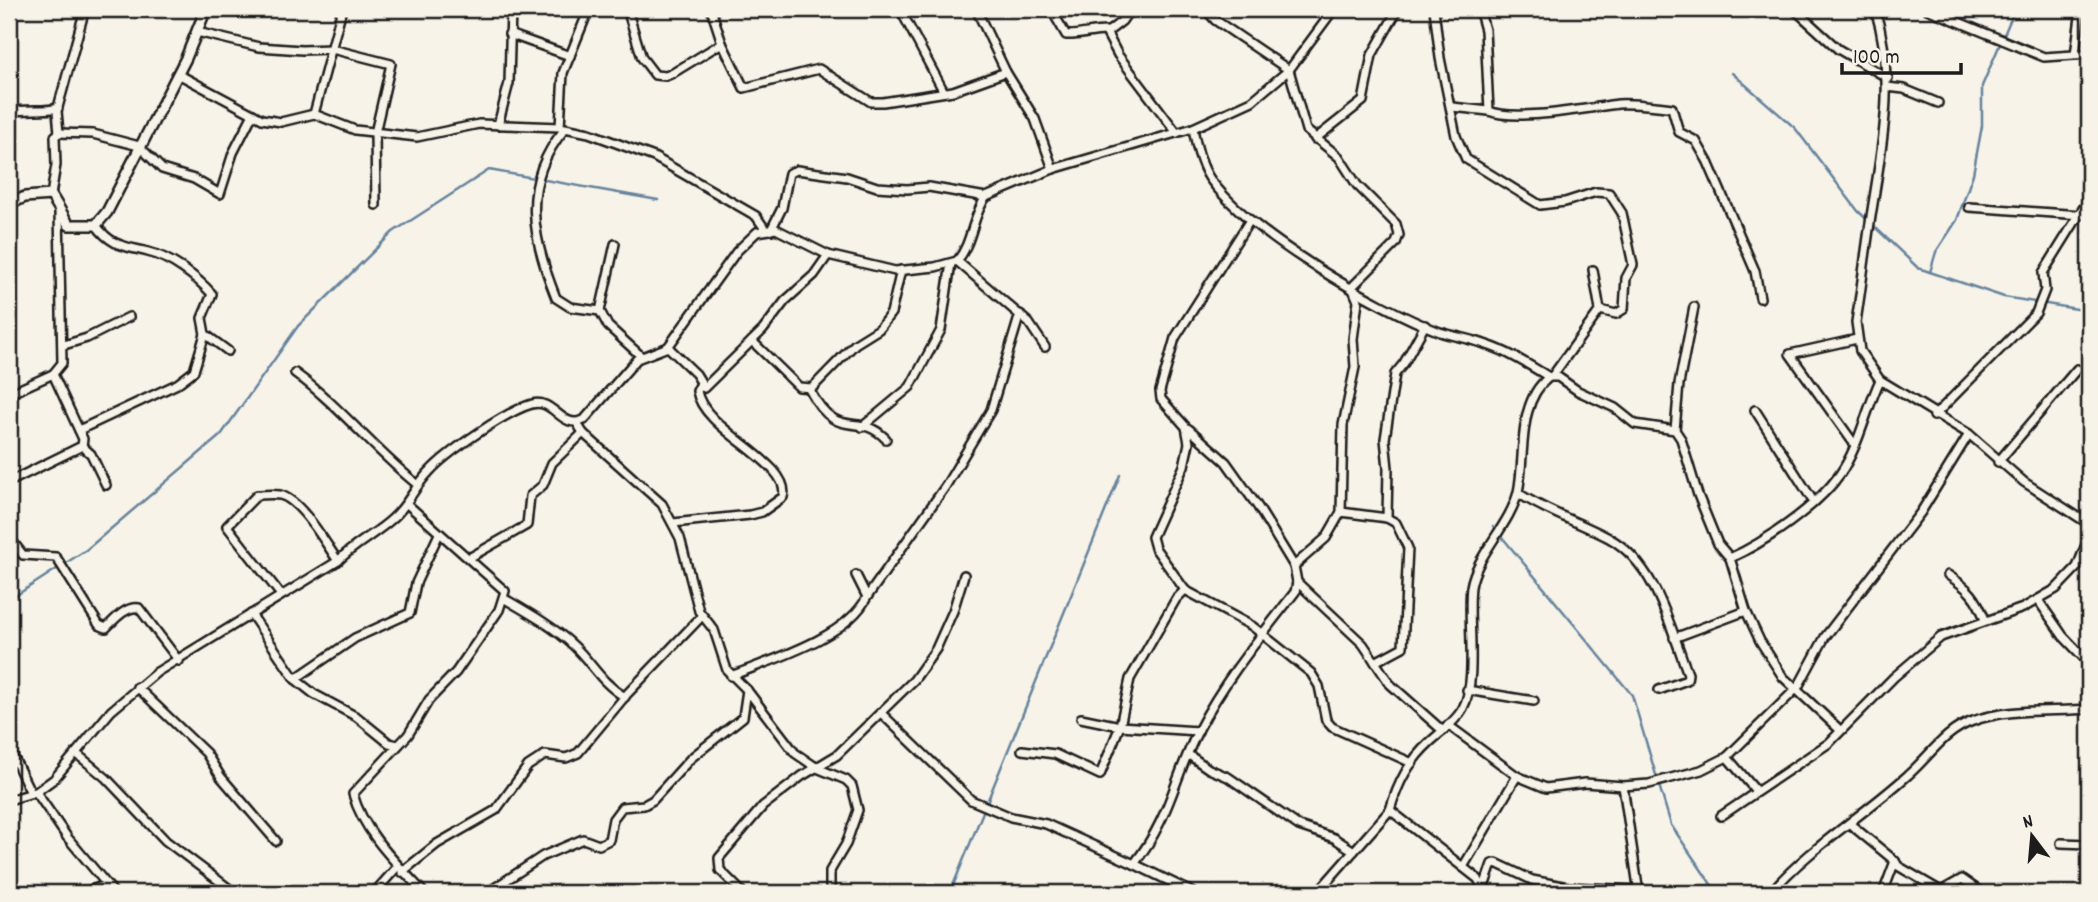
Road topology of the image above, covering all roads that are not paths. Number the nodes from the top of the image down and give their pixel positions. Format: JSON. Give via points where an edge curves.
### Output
{"nodes":[{"id":1,"x":85,"y":9,"type":"edge"},
{"id":2,"x":206,"y":9,"type":"edge"},
{"id":3,"x":342,"y":9,"type":"edge"},
{"id":4,"x":510,"y":9,"type":"edge"},
{"id":5,"x":589,"y":9,"type":"edge"},
{"id":6,"x":627,"y":9,"type":"edge"},
{"id":7,"x":711,"y":9,"type":"edge"},
{"id":8,"x":900,"y":9,"type":"edge"},
{"id":9,"x":976,"y":9,"type":"edge"},
{"id":10,"x":1051,"y":9,"type":"edge"},
{"id":11,"x":1130,"y":9,"type":"edge"},
{"id":12,"x":1205,"y":9,"type":"edge"},
{"id":13,"x":1334,"y":9,"type":"edge"},
{"id":14,"x":1398,"y":9,"type":"edge"},
{"id":15,"x":1434,"y":9,"type":"edge"},
{"id":16,"x":1479,"y":9,"type":"edge"},
{"id":17,"x":1503,"y":9,"type":"edge"},
{"id":18,"x":1679,"y":9,"type":"edge"},
{"id":19,"x":1696,"y":9,"type":"edge"},
{"id":20,"x":1794,"y":9,"type":"edge"},
{"id":21,"x":1875,"y":9,"type":"edge"},
{"id":22,"x":1927,"y":9,"type":"edge"},
{"id":23,"x":2081,"y":9,"type":"edge"},
{"id":24,"x":1941,"y":12,"type":"edge"},
{"id":25,"x":197,"y":32,"type":"junction"},
{"id":26,"x":1106,"y":32,"type":"junction"},
{"id":27,"x":509,"y":34,"type":"junction"},
{"id":28,"x":722,"y":43,"type":"junction"},
{"id":29,"x":331,"y":49,"type":"junction"},
{"id":30,"x":2089,"y":54,"type":"edge"},
{"id":31,"x":2075,"y":55,"type":"junction"},
{"id":32,"x":570,"y":56,"type":"junction"},
{"id":33,"x":1289,"y":70,"type":"junction"},
{"id":34,"x":1006,"y":72,"type":"junction"},
{"id":35,"x":178,"y":74,"type":"junction"},
{"id":36,"x":1888,"y":78,"type":"junction"},
{"id":37,"x":1887,"y":87,"type":"junction"},
{"id":38,"x":944,"y":92,"type":"junction"},
{"id":39,"x":1938,"y":103,"type":"dead end"},
{"id":40,"x":1452,"y":107,"type":"junction"},
{"id":41,"x":58,"y":108,"type":"junction"},
{"id":42,"x":1489,"y":111,"type":"junction"},
{"id":43,"x":9,"y":112,"type":"edge"},
{"id":44,"x":253,"y":114,"type":"junction"},
{"id":45,"x":314,"y":114,"type":"junction"},
{"id":46,"x":498,"y":125,"type":"junction"},
{"id":47,"x":562,"y":128,"type":"junction"},
{"id":48,"x":1194,"y":128,"type":"junction"},
{"id":49,"x":59,"y":133,"type":"junction"},
{"id":50,"x":1177,"y":133,"type":"junction"},
{"id":51,"x":375,"y":134,"type":"junction"},
{"id":52,"x":1315,"y":139,"type":"junction"},
{"id":53,"x":139,"y":146,"type":"junction"},
{"id":54,"x":1053,"y":169,"type":"junction"},
{"id":55,"x":51,"y":195,"type":"junction"},
{"id":56,"x":986,"y":197,"type":"junction"},
{"id":57,"x":2089,"y":199,"type":"edge"},
{"id":58,"x":9,"y":204,"type":"edge"},
{"id":59,"x":376,"y":205,"type":"dead end"},
{"id":60,"x":1969,"y":206,"type":"dead end"},
{"id":61,"x":59,"y":212,"type":"junction"},
{"id":62,"x":2082,"y":215,"type":"junction"},
{"id":63,"x":1250,"y":220,"type":"junction"},
{"id":64,"x":71,"y":225,"type":"junction"},
{"id":65,"x":96,"y":225,"type":"junction"},
{"id":66,"x":768,"y":230,"type":"junction"},
{"id":67,"x":60,"y":237,"type":"junction"},
{"id":68,"x":615,"y":244,"type":"dead end"},
{"id":69,"x":828,"y":255,"type":"junction"},
{"id":70,"x":954,"y":262,"type":"junction"},
{"id":71,"x":901,"y":270,"type":"junction"},
{"id":72,"x":1593,"y":270,"type":"dead end"},
{"id":73,"x":1352,"y":287,"type":"junction"},
{"id":74,"x":1760,"y":298,"type":"dead end"},
{"id":75,"x":1694,"y":307,"type":"dead end"},
{"id":76,"x":1600,"y":310,"type":"junction"},
{"id":77,"x":600,"y":311,"type":"junction"},
{"id":78,"x":1020,"y":314,"type":"junction"},
{"id":79,"x":129,"y":317,"type":"dead end"},
{"id":80,"x":1425,"y":325,"type":"junction"},
{"id":81,"x":205,"y":334,"type":"junction"},
{"id":82,"x":1857,"y":339,"type":"junction"},
{"id":83,"x":752,"y":341,"type":"junction"},
{"id":84,"x":64,"y":345,"type":"junction"},
{"id":85,"x":668,"y":347,"type":"junction"},
{"id":86,"x":1045,"y":347,"type":"dead end"},
{"id":87,"x":228,"y":351,"type":"dead end"},
{"id":88,"x":641,"y":356,"type":"junction"},
{"id":89,"x":2077,"y":369,"type":"dead end"},
{"id":90,"x":295,"y":373,"type":"dead end"},
{"id":91,"x":53,"y":374,"type":"junction"},
{"id":92,"x":1551,"y":376,"type":"junction"},
{"id":93,"x":1880,"y":380,"type":"junction"},
{"id":94,"x":704,"y":388,"type":"junction"},
{"id":95,"x":809,"y":389,"type":"junction"},
{"id":96,"x":9,"y":394,"type":"edge"},
{"id":97,"x":1755,"y":410,"type":"dead end"},
{"id":98,"x":1934,"y":415,"type":"junction"},
{"id":99,"x":577,"y":423,"type":"junction"},
{"id":100,"x":862,"y":426,"type":"junction"},
{"id":101,"x":1186,"y":427,"type":"junction"},
{"id":102,"x":79,"y":430,"type":"junction"},
{"id":103,"x":1675,"y":430,"type":"junction"},
{"id":104,"x":583,"y":433,"type":"junction"},
{"id":105,"x":1969,"y":434,"type":"junction"},
{"id":106,"x":886,"y":439,"type":"dead end"},
{"id":107,"x":1855,"y":445,"type":"junction"},
{"id":108,"x":82,"y":446,"type":"junction"},
{"id":109,"x":1998,"y":462,"type":"junction"},
{"id":110,"x":9,"y":482,"type":"edge"},
{"id":111,"x":106,"y":485,"type":"dead end"},
{"id":112,"x":418,"y":485,"type":"junction"},
{"id":113,"x":1518,"y":493,"type":"junction"},
{"id":114,"x":1813,"y":501,"type":"junction"},
{"id":115,"x":407,"y":505,"type":"junction"},
{"id":116,"x":1341,"y":512,"type":"junction"},
{"id":117,"x":1387,"y":518,"type":"junction"},
{"id":118,"x":673,"y":523,"type":"junction"},
{"id":119,"x":2089,"y":524,"type":"edge"},
{"id":120,"x":438,"y":536,"type":"junction"},
{"id":121,"x":9,"y":537,"type":"edge"},
{"id":122,"x":2089,"y":537,"type":"edge"},
{"id":123,"x":469,"y":558,"type":"junction"},
{"id":124,"x":1730,"y":558,"type":"junction"},
{"id":125,"x":338,"y":561,"type":"junction"},
{"id":126,"x":1294,"y":566,"type":"junction"},
{"id":127,"x":856,"y":575,"type":"dead end"},
{"id":128,"x":964,"y":575,"type":"dead end"},
{"id":129,"x":1948,"y":575,"type":"dead end"},
{"id":130,"x":1297,"y":582,"type":"junction"},
{"id":131,"x":1185,"y":590,"type":"junction"},
{"id":132,"x":281,"y":595,"type":"junction"},
{"id":133,"x":867,"y":597,"type":"junction"},
{"id":134,"x":505,"y":599,"type":"junction"},
{"id":135,"x":2038,"y":600,"type":"junction"},
{"id":136,"x":1746,"y":611,"type":"junction"},
{"id":137,"x":251,"y":614,"type":"junction"},
{"id":138,"x":702,"y":616,"type":"junction"},
{"id":139,"x":1985,"y":620,"type":"junction"},
{"id":140,"x":1262,"y":635,"type":"junction"},
{"id":141,"x":1674,"y":638,"type":"junction"},
{"id":142,"x":179,"y":661,"type":"junction"},
{"id":143,"x":1375,"y":662,"type":"junction"},
{"id":144,"x":2089,"y":663,"type":"edge"},
{"id":145,"x":732,"y":676,"type":"junction"},
{"id":146,"x":295,"y":679,"type":"junction"},
{"id":147,"x":137,"y":687,"type":"junction"},
{"id":148,"x":1798,"y":687,"type":"junction"},
{"id":149,"x":747,"y":690,"type":"junction"},
{"id":150,"x":1467,"y":690,"type":"junction"},
{"id":151,"x":1659,"y":690,"type":"dead end"},
{"id":152,"x":625,"y":697,"type":"junction"},
{"id":153,"x":1534,"y":701,"type":"dead end"},
{"id":154,"x":2089,"y":709,"type":"edge"},
{"id":155,"x":882,"y":713,"type":"junction"},
{"id":156,"x":1081,"y":718,"type":"dead end"},
{"id":157,"x":1120,"y":726,"type":"junction"},
{"id":158,"x":1446,"y":728,"type":"junction"},
{"id":159,"x":1840,"y":730,"type":"junction"},
{"id":160,"x":1198,"y":731,"type":"junction"},
{"id":161,"x":398,"y":745,"type":"junction"},
{"id":162,"x":9,"y":748,"type":"edge"},
{"id":163,"x":1023,"y":750,"type":"dead end"},
{"id":164,"x":77,"y":754,"type":"junction"},
{"id":165,"x":1189,"y":755,"type":"junction"},
{"id":166,"x":1727,"y":757,"type":"junction"},
{"id":167,"x":1412,"y":763,"type":"junction"},
{"id":168,"x":817,"y":768,"type":"junction"},
{"id":169,"x":1517,"y":776,"type":"junction"},
{"id":170,"x":1623,"y":786,"type":"junction"},
{"id":171,"x":1756,"y":791,"type":"junction"},
{"id":172,"x":33,"y":792,"type":"junction"},
{"id":173,"x":9,"y":800,"type":"edge"},
{"id":174,"x":1390,"y":810,"type":"junction"},
{"id":175,"x":1721,"y":816,"type":"dead end"},
{"id":176,"x":1850,"y":824,"type":"junction"},
{"id":177,"x":276,"y":841,"type":"dead end"},
{"id":178,"x":2061,"y":843,"type":"dead end"},
{"id":179,"x":2089,"y":844,"type":"edge"},
{"id":180,"x":1354,"y":851,"type":"junction"},
{"id":181,"x":1895,"y":861,"type":"junction"},
{"id":182,"x":1134,"y":864,"type":"junction"},
{"id":183,"x":1463,"y":867,"type":"junction"},
{"id":184,"x":400,"y":869,"type":"junction"},
{"id":185,"x":106,"y":885,"type":"junction"},
{"id":186,"x":1484,"y":890,"type":"edge"},
{"id":187,"x":1639,"y":892,"type":"edge"},
{"id":188,"x":82,"y":893,"type":"edge"},
{"id":189,"x":114,"y":893,"type":"edge"},
{"id":190,"x":235,"y":893,"type":"edge"},
{"id":191,"x":374,"y":893,"type":"edge"},
{"id":192,"x":424,"y":893,"type":"edge"},
{"id":193,"x":487,"y":893,"type":"edge"},
{"id":194,"x":743,"y":893,"type":"edge"},
{"id":195,"x":830,"y":893,"type":"edge"},
{"id":196,"x":1194,"y":893,"type":"edge"},
{"id":197,"x":1317,"y":893,"type":"edge"},
{"id":198,"x":1770,"y":893,"type":"edge"},
{"id":199,"x":1883,"y":893,"type":"edge"},
{"id":200,"x":1982,"y":893,"type":"edge"}],
"edges":[{"from":1,"to":41,"type":"street"},
{"from":2,"to":25,"type":"street"},
{"from":3,"to":29,"type":"street"},
{"from":4,"to":27,"type":"street"},
{"from":5,"to":32,"type":"street"},
{"from":6,"to":28,"type":"street","via":[[642,58],[655,75],[673,73]]},
{"from":7,"to":28,"type":"street"},
{"from":8,"to":38,"type":"street"},
{"from":9,"to":34,"type":"street"},
{"from":10,"to":26,"type":"street","via":[[1066,35]]},
{"from":11,"to":26,"type":"street"},
{"from":12,"to":33,"type":"street"},
{"from":13,"to":33,"type":"street"},
{"from":14,"to":52,"type":"street","via":[[1372,55],[1363,101]]},
{"from":15,"to":40,"type":"street"},
{"from":16,"to":17,"type":"street"},
{"from":16,"to":42,"type":"street","via":[[1485,30]]},
{"from":18,"to":19,"type":"street"},
{"from":20,"to":36,"type":"street","via":[[1838,49]]},
{"from":21,"to":36,"type":"street"},
{"from":22,"to":24,"type":"street"},
{"from":23,"to":31,"type":"street"},
{"from":24,"to":31,"type":"street","via":[[2022,50],[2044,57]]},
{"from":25,"to":29,"type":"street","via":[[259,47]]},
{"from":25,"to":35,"type":"street"},
{"from":26,"to":50,"type":"street"},
{"from":27,"to":32,"type":"street"},
{"from":27,"to":46,"type":"street","via":[[509,83]]},
{"from":28,"to":38,"type":"street","via":[[744,88],[819,69],[871,102]]},
{"from":29,"to":45,"type":"street"},
{"from":29,"to":51,"type":"street","via":[[391,64]]},
{"from":30,"to":31,"type":"street"},
{"from":32,"to":47,"type":"street","via":[[560,84]]},
{"from":33,"to":48,"type":"street","via":[[1252,100]]},
{"from":33,"to":52,"type":"street","via":[[1306,130]]},
{"from":34,"to":38,"type":"street"},
{"from":34,"to":54,"type":"street","via":[[1035,119]]},
{"from":35,"to":44,"type":"street"},
{"from":35,"to":53,"type":"street"},
{"from":36,"to":37,"type":"street"},
{"from":37,"to":39,"type":"street"},
{"from":37,"to":82,"type":"street"},
{"from":40,"to":42,"type":"street"},
{"from":40,"to":76,"type":"street","via":[[1456,136],[1466,159],[1534,202],[1565,202],[1596,192],[1614,198],[1622,213],[1633,265],[1626,278],[1624,309],[1616,314]]},
{"from":41,"to":43,"type":"street"},
{"from":41,"to":49,"type":"street"},
{"from":42,"to":74,"type":"street","via":[[1506,115],[1565,113],[1621,103],[1672,108],[1679,132],[1696,141],[1708,162],[1755,271]]},
{"from":44,"to":45,"type":"street","via":[[281,122]]},
{"from":44,"to":53,"type":"street","via":[[233,153],[220,194],[194,178],[162,169]]},
{"from":45,"to":51,"type":"street"},
{"from":46,"to":47,"type":"street"},
{"from":46,"to":51,"type":"street","via":[[479,124],[417,136]]},
{"from":47,"to":66,"type":"street","via":[[654,157],[756,216]]},
{"from":47,"to":77,"type":"street","via":[[536,178],[537,231],[556,298],[570,307]]},
{"from":48,"to":50,"type":"street"},
{"from":48,"to":63,"type":"street","via":[[1197,151],[1208,176]]},
{"from":49,"to":53,"type":"street","via":[[93,134]]},
{"from":49,"to":55,"type":"street","via":[[55,135]]},
{"from":50,"to":54,"type":"street"},
{"from":51,"to":59,"type":"street"},
{"from":52,"to":73,"type":"street","via":[[1339,157],[1357,185],[1396,224],[1399,234],[1396,243]]},
{"from":53,"to":65,"type":"street"},
{"from":54,"to":56,"type":"street"},
{"from":55,"to":58,"type":"street"},
{"from":55,"to":61,"type":"street"},
{"from":56,"to":66,"type":"street","via":[[929,187],[877,187],[847,177],[797,170],[789,173],[782,208]]},
{"from":56,"to":70,"type":"street","via":[[971,236]]},
{"from":57,"to":62,"type":"street"},
{"from":60,"to":62,"type":"street"},
{"from":61,"to":64,"type":"street"},
{"from":61,"to":67,"type":"street"},
{"from":62,"to":98,"type":"street","via":[[2043,273],[2045,290],[2036,313]]},
{"from":63,"to":73,"type":"street"},
{"from":63,"to":101,"type":"street","via":[[1175,338],[1160,391],[1161,399]]},
{"from":64,"to":65,"type":"street"},
{"from":64,"to":67,"type":"street"},
{"from":65,"to":81,"type":"street","via":[[108,241],[150,252],[207,288],[212,295],[202,318]]},
{"from":66,"to":69,"type":"street","via":[[788,234]]},
{"from":66,"to":85,"type":"street","via":[[757,232],[737,251]]},
{"from":67,"to":84,"type":"street"},
{"from":68,"to":77,"type":"street"},
{"from":69,"to":71,"type":"street"},
{"from":69,"to":83,"type":"street"},
{"from":70,"to":71,"type":"street"},
{"from":70,"to":78,"type":"street"},
{"from":70,"to":100,"type":"street","via":[[941,330],[909,387]]},
{"from":71,"to":95,"type":"street","via":[[891,313],[879,329],[855,344]]},
{"from":72,"to":76,"type":"street"},
{"from":73,"to":80,"type":"street"},
{"from":73,"to":116,"type":"street","via":[[1358,302],[1355,367],[1342,435]]},
{"from":75,"to":103,"type":"street"},
{"from":76,"to":92,"type":"street"},
{"from":77,"to":88,"type":"street","via":[[608,326]]},
{"from":78,"to":86,"type":"street"},
{"from":78,"to":133,"type":"street","via":[[991,410],[937,498]]},
{"from":79,"to":84,"type":"street"},
{"from":80,"to":92,"type":"street","via":[[1506,353]]},
{"from":80,"to":117,"type":"street","via":[[1395,374],[1385,439]]},
{"from":81,"to":87,"type":"street"},
{"from":81,"to":102,"type":"street","via":[[194,371]]},
{"from":82,"to":93,"type":"street"},
{"from":82,"to":107,"type":"street","via":[[1790,354]]},
{"from":83,"to":94,"type":"street"},
{"from":83,"to":95,"type":"street","via":[[799,387]]},
{"from":84,"to":91,"type":"street","via":[[62,363]]},
{"from":85,"to":88,"type":"street"},
{"from":85,"to":94,"type":"street"},
{"from":88,"to":99,"type":"street"},
{"from":89,"to":109,"type":"street"},
{"from":90,"to":112,"type":"street","via":[[351,419]]},
{"from":91,"to":96,"type":"street"},
{"from":91,"to":102,"type":"street"},
{"from":92,"to":103,"type":"street","via":[[1615,408],[1635,424]]},
{"from":92,"to":113,"type":"street","via":[[1540,386],[1529,411]]},
{"from":93,"to":98,"type":"street"},
{"from":93,"to":107,"type":"street"},
{"from":94,"to":118,"type":"street","via":[[700,385],[696,391],[704,410],[772,468],[785,493],[762,512]]},
{"from":95,"to":100,"type":"street","via":[[819,408],[834,422]]},
{"from":97,"to":114,"type":"street"},
{"from":98,"to":105,"type":"street"},
{"from":99,"to":104,"type":"street"},
{"from":99,"to":112,"type":"street","via":[[560,417],[551,407],[533,403],[454,450]]},
{"from":100,"to":106,"type":"street"},
{"from":101,"to":126,"type":"street","via":[[1226,462]]},
{"from":101,"to":131,"type":"street","via":[[1188,452],[1153,537],[1155,548]]},
{"from":102,"to":108,"type":"street"},
{"from":103,"to":124,"type":"street","via":[[1718,544]]},
{"from":104,"to":118,"type":"street","via":[[650,492]]},
{"from":104,"to":123,"type":"street","via":[[556,458],[543,485],[530,496],[527,525]]},
{"from":105,"to":109,"type":"street"},
{"from":105,"to":148,"type":"street","via":[[1922,512],[1825,637]]},
{"from":107,"to":114,"type":"street","via":[[1841,473]]},
{"from":108,"to":110,"type":"street"},
{"from":108,"to":111,"type":"street"},
{"from":109,"to":119,"type":"street"},
{"from":112,"to":115,"type":"street"},
{"from":113,"to":141,"type":"street","via":[[1548,512],[1611,539],[1638,561],[1654,583]]},
{"from":113,"to":150,"type":"street","via":[[1471,585]]},
{"from":114,"to":124,"type":"street","via":[[1759,545]]},
{"from":115,"to":120,"type":"street"},
{"from":115,"to":125,"type":"street"},
{"from":116,"to":117,"type":"street"},
{"from":116,"to":126,"type":"street","via":[[1326,538]]},
{"from":117,"to":143,"type":"street","via":[[1396,523],[1408,548],[1405,642],[1400,650]]},
{"from":118,"to":138,"type":"street"},
{"from":120,"to":123,"type":"street"},
{"from":120,"to":146,"type":"street","via":[[416,583],[410,613],[355,638]]},
{"from":121,"to":142,"type":"street","via":[[23,555],[56,557],[99,625],[106,628],[121,614],[139,608]]},
{"from":122,"to":135,"type":"street","via":[[2068,580]]},
{"from":123,"to":134,"type":"street","via":[[501,585]]},
{"from":124,"to":136,"type":"street"},
{"from":125,"to":132,"type":"street"},
{"from":125,"to":132,"type":"street","via":[[292,503],[281,495],[257,495],[227,526]]},
{"from":126,"to":130,"type":"street"},
{"from":127,"to":133,"type":"street"},
{"from":128,"to":155,"type":"street","via":[[936,649]]},
{"from":129,"to":139,"type":"street","via":[[1969,588]]},
{"from":130,"to":140,"type":"street","via":[[1295,592]]},
{"from":130,"to":143,"type":"street","via":[[1363,644]]},
{"from":131,"to":140,"type":"street","via":[[1223,608]]},
{"from":131,"to":157,"type":"street","via":[[1136,665]]},
{"from":132,"to":137,"type":"street"},
{"from":133,"to":145,"type":"street","via":[[862,608],[831,631]]},
{"from":134,"to":152,"type":"street","via":[[574,646],[601,679]]},
{"from":134,"to":161,"type":"street"},
{"from":135,"to":139,"type":"street"},
{"from":135,"to":144,"type":"street"},
{"from":136,"to":141,"type":"street"},
{"from":136,"to":148,"type":"street","via":[[1777,668]]},
{"from":137,"to":142,"type":"street"},
{"from":137,"to":146,"type":"street"},
{"from":138,"to":145,"type":"street","via":[[714,630]]},
{"from":138,"to":152,"type":"street"},
{"from":139,"to":159,"type":"street","via":[[1941,637]]},
{"from":140,"to":160,"type":"street"},
{"from":140,"to":167,"type":"street","via":[[1311,673],[1332,727]]},
{"from":141,"to":151,"type":"street","via":[[1688,678]]},
{"from":142,"to":147,"type":"street"},
{"from":143,"to":158,"type":"street","via":[[1390,684]]},
{"from":145,"to":149,"type":"street"},
{"from":146,"to":161,"type":"street"},
{"from":147,"to":164,"type":"street"},
{"from":147,"to":177,"type":"street","via":[[206,753]]},
{"from":148,"to":159,"type":"street"},
{"from":148,"to":166,"type":"street"},
{"from":149,"to":168,"type":"street","via":[[795,753]]},
{"from":149,"to":193,"type":"street","via":[[743,717],[691,758],[653,800],[622,807],[613,819],[608,840],[600,845],[583,839],[557,850]]},
{"from":150,"to":153,"type":"street"},
{"from":150,"to":158,"type":"street","via":[[1463,708]]},
{"from":152,"to":184,"type":"street","via":[[578,753],[566,758],[545,755],[517,779],[496,810]]},
{"from":154,"to":176,"type":"street","via":[[1986,717],[1954,729]]},
{"from":155,"to":168,"type":"street"},
{"from":155,"to":182,"type":"street","via":[[971,800],[1011,817],[1045,824]]},
{"from":156,"to":157,"type":"street"},
{"from":157,"to":160,"type":"street"},
{"from":157,"to":163,"type":"street","via":[[1100,775],[1055,754]]},
{"from":158,"to":167,"type":"street"},
{"from":158,"to":169,"type":"street"},
{"from":159,"to":171,"type":"street","via":[[1829,743]]},
{"from":160,"to":165,"type":"street"},
{"from":161,"to":184,"type":"street","via":[[353,794],[362,817]]},
{"from":162,"to":172,"type":"street"},
{"from":164,"to":172,"type":"street","via":[[54,779]]},
{"from":164,"to":190,"type":"street","via":[[166,841]]},
{"from":165,"to":180,"type":"street","via":[[1299,826],[1334,838]]},
{"from":165,"to":182,"type":"street","via":[[1166,816]]},
{"from":166,"to":170,"type":"street","via":[[1701,770]]},
{"from":166,"to":171,"type":"street"},
{"from":167,"to":174,"type":"street","via":[[1398,782]]},
{"from":168,"to":194,"type":"street","via":[[763,806],[719,858],[720,870]]},
{"from":168,"to":195,"type":"street","via":[[846,779],[858,802],[846,844],[830,871]]},
{"from":169,"to":170,"type":"street","via":[[1546,788],[1585,783]]},
{"from":169,"to":183,"type":"street"},
{"from":170,"to":187,"type":"street"},
{"from":171,"to":175,"type":"street"},
{"from":172,"to":173,"type":"street"},
{"from":172,"to":185,"type":"street"},
{"from":174,"to":180,"type":"street"},
{"from":174,"to":183,"type":"street"},
{"from":176,"to":181,"type":"street"},
{"from":176,"to":198,"type":"street","via":[[1801,860]]},
{"from":178,"to":179,"type":"street"},
{"from":180,"to":197,"type":"street"},
{"from":181,"to":199,"type":"street"},
{"from":181,"to":200,"type":"street","via":[[1941,891],[1962,879]]},
{"from":182,"to":196,"type":"street"},
{"from":183,"to":186,"type":"street"},
{"from":184,"to":191,"type":"street"},
{"from":184,"to":192,"type":"street"},
{"from":185,"to":188,"type":"street"},
{"from":185,"to":189,"type":"street"},
{"from":186,"to":187,"type":"street","via":[[1496,863],[1532,880]]}]}
